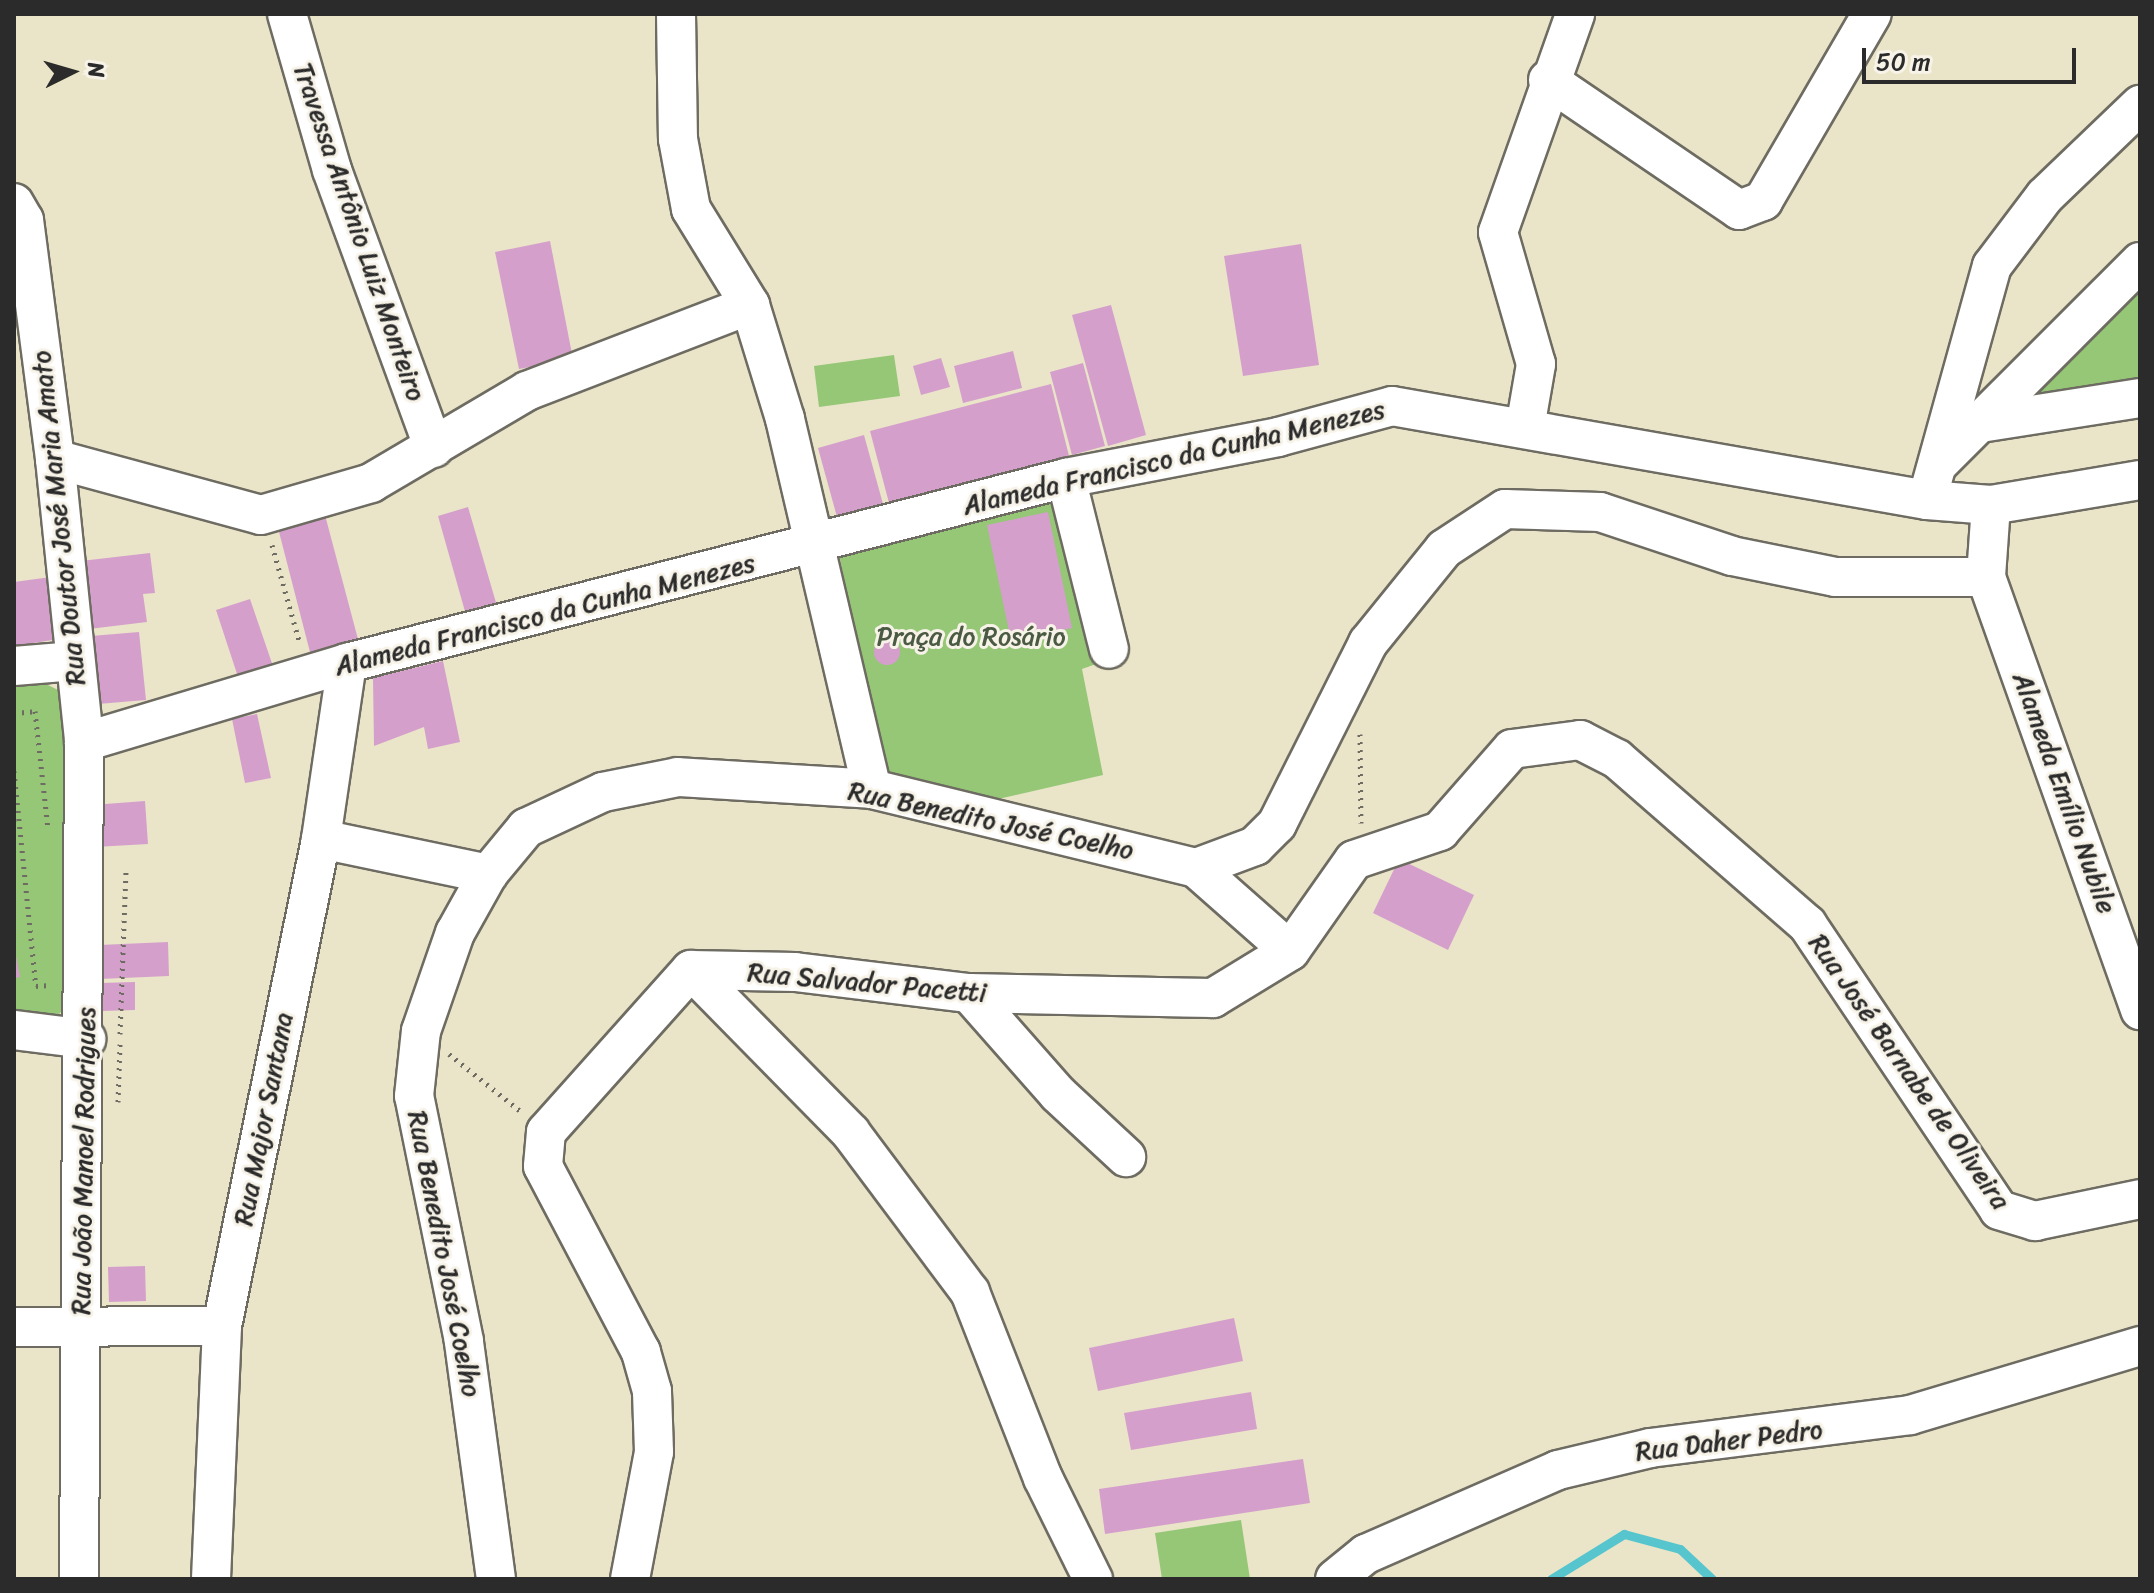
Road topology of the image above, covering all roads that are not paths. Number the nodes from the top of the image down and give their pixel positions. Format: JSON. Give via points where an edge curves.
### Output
{"nodes":[{"id":1,"x":287,"y":14,"type":"edge"},
{"id":2,"x":676,"y":14,"type":"edge"},
{"id":3,"x":1575,"y":14,"type":"edge"},
{"id":4,"x":1872,"y":14,"type":"edge"},
{"id":5,"x":1548,"y":80,"type":"junction"},
{"id":6,"x":2140,"y":105,"type":"edge"},
{"id":7,"x":14,"y":203,"type":"edge"},
{"id":8,"x":2140,"y":262,"type":"edge"},
{"id":9,"x":750,"y":305,"type":"junction"},
{"id":10,"x":2140,"y":398,"type":"edge"},
{"id":11,"x":1974,"y":424,"type":"junction"},
{"id":12,"x":1525,"y":428,"type":"junction"},
{"id":13,"x":434,"y":448,"type":"junction"},
{"id":14,"x":55,"y":459,"type":"junction"},
{"id":15,"x":1066,"y":478,"type":"junction"},
{"id":16,"x":2140,"y":480,"type":"edge"},
{"id":17,"x":1929,"y":487,"type":"junction"},
{"id":18,"x":1991,"y":505,"type":"junction"},
{"id":19,"x":813,"y":548,"type":"junction"},
{"id":20,"x":1986,"y":577,"type":"junction"},
{"id":21,"x":1109,"y":649,"type":"dead end"},
{"id":22,"x":75,"y":661,"type":"junction"},
{"id":23,"x":347,"y":663,"type":"junction"},
{"id":24,"x":14,"y":666,"type":"edge"},
{"id":25,"x":84,"y":742,"type":"junction"},
{"id":26,"x":872,"y":789,"type":"junction"},
{"id":27,"x":321,"y":839,"type":"junction"},
{"id":28,"x":1196,"y":868,"type":"junction"},
{"id":29,"x":488,"y":874,"type":"junction"},
{"id":30,"x":1290,"y":951,"type":"junction"},
{"id":31,"x":691,"y":970,"type":"junction"},
{"id":32,"x":969,"y":993,"type":"junction"},
{"id":33,"x":2140,"y":1010,"type":"edge"},
{"id":34,"x":14,"y":1030,"type":"edge"},
{"id":35,"x":86,"y":1039,"type":"junction"},
{"id":36,"x":1126,"y":1157,"type":"dead end"},
{"id":37,"x":2140,"y":1199,"type":"edge"},
{"id":38,"x":222,"y":1326,"type":"junction"},
{"id":39,"x":14,"y":1327,"type":"edge"},
{"id":40,"x":82,"y":1327,"type":"junction"},
{"id":41,"x":2140,"y":1346,"type":"edge"},
{"id":42,"x":79,"y":1579,"type":"edge"},
{"id":43,"x":211,"y":1579,"type":"edge"},
{"id":44,"x":496,"y":1579,"type":"edge"},
{"id":45,"x":630,"y":1579,"type":"edge"},
{"id":46,"x":1093,"y":1579,"type":"edge"},
{"id":47,"x":1335,"y":1579,"type":"edge"}],
"edges":[{"from":1,"to":13,"type":"street","name":"Travessa Antônio Luiz Monteiro","via":[[332,170]]},
{"from":2,"to":9,"type":"street","via":[[678,139],[691,209]]},
{"from":3,"to":5,"type":"street"},
{"from":4,"to":5,"type":"street","via":[[1763,201],[1739,210]]},
{"from":5,"to":12,"type":"street","via":[[1498,232],[1536,364]]},
{"from":6,"to":17,"type":"street","via":[[2045,196],[1992,266]]},
{"from":7,"to":14,"type":"street","name":"Rua Doutor José Maria Amato","via":[[24,220]]},
{"from":8,"to":11,"type":"street"},
{"from":9,"to":13,"type":"street","via":[[527,391]]},
{"from":9,"to":19,"type":"street"},
{"from":10,"to":11,"type":"street"},
{"from":11,"to":17,"type":"street"},
{"from":12,"to":15,"type":"street","name":"Alameda Francisco da Cunha Menezes","via":[[1392,406],[1278,437]]},
{"from":12,"to":17,"type":"street","name":"Alameda Francisco da Cunha Menezes"},
{"from":13,"to":14,"type":"street","via":[[371,483],[261,515]]},
{"from":14,"to":22,"type":"street","name":"Rua Doutor José Maria Amato"},
{"from":15,"to":19,"type":"street","name":"Alameda Francisco da Cunha Menezes"},
{"from":15,"to":21,"type":"street"},
{"from":16,"to":18,"type":"street","name":"Alameda Francisco da Cunha Menezes"},
{"from":17,"to":18,"type":"street","name":"Alameda Francisco da Cunha Menezes"},
{"from":18,"to":20,"type":"street"},
{"from":19,"to":23,"type":"street","name":"Alameda Francisco da Cunha Menezes"},
{"from":19,"to":26,"type":"street"},
{"from":20,"to":28,"type":"street","via":[[1835,577],[1732,556],[1600,512],[1505,509],[1444,549],[1368,643],[1277,824],[1255,846]]},
{"from":20,"to":33,"type":"street","name":"Alameda Emílio Nubile"},
{"from":22,"to":24,"type":"street"},
{"from":22,"to":25,"type":"street","name":"Rua Doutor José Maria Amato"},
{"from":23,"to":25,"type":"street","name":"Alameda Francisco da Cunha Menezes"},
{"from":23,"to":27,"type":"street","name":"Rua Major Santana"},
{"from":25,"to":35,"type":"street","name":"Rua João Manoel Rodrigues"},
{"from":26,"to":28,"type":"street","name":"Rua Benedito José Coelho"},
{"from":26,"to":29,"type":"street","name":"Rua Benedito José Coelho","via":[[678,777],[603,792],[526,828]]},
{"from":27,"to":29,"type":"street"},
{"from":27,"to":38,"type":"street","name":"Rua Major Santana"},
{"from":28,"to":30,"type":"street"},
{"from":29,"to":44,"type":"street","name":"Rua Benedito José Coelho","via":[[455,933],[421,1031],[414,1096],[464,1341]]},
{"from":30,"to":32,"type":"street","name":"Rua Salvador Pacetti","via":[[1213,998]]},
{"from":30,"to":37,"type":"street","name":"Rua José Barnabe de Oliveira","via":[[1354,860],[1440,831],[1512,749],[1580,740],[1617,759],[1807,924],[1999,1210],[2035,1221]]},
{"from":31,"to":32,"type":"street","name":"Rua Salvador Pacetti","via":[[795,972]]},
{"from":31,"to":45,"type":"street","via":[[546,1132],[543,1166],[641,1352],[652,1391],[654,1452]]},
{"from":31,"to":46,"type":"street","via":[[851,1133],[970,1292],[1043,1478]]},
{"from":32,"to":36,"type":"street","via":[[1058,1094]]},
{"from":34,"to":35,"type":"street"},
{"from":35,"to":40,"type":"street","name":"Rua João Manoel Rodrigues"},
{"from":38,"to":40,"type":"street"},
{"from":38,"to":43,"type":"street","name":"Rua Major Santana"},
{"from":39,"to":40,"type":"street"},
{"from":40,"to":42,"type":"street","name":"Rua João Manoel Rodrigues"},
{"from":41,"to":47,"type":"street","name":"Rua Daher Pedro","via":[[1910,1415],[1650,1448],[1558,1470],[1366,1554]]}]}
